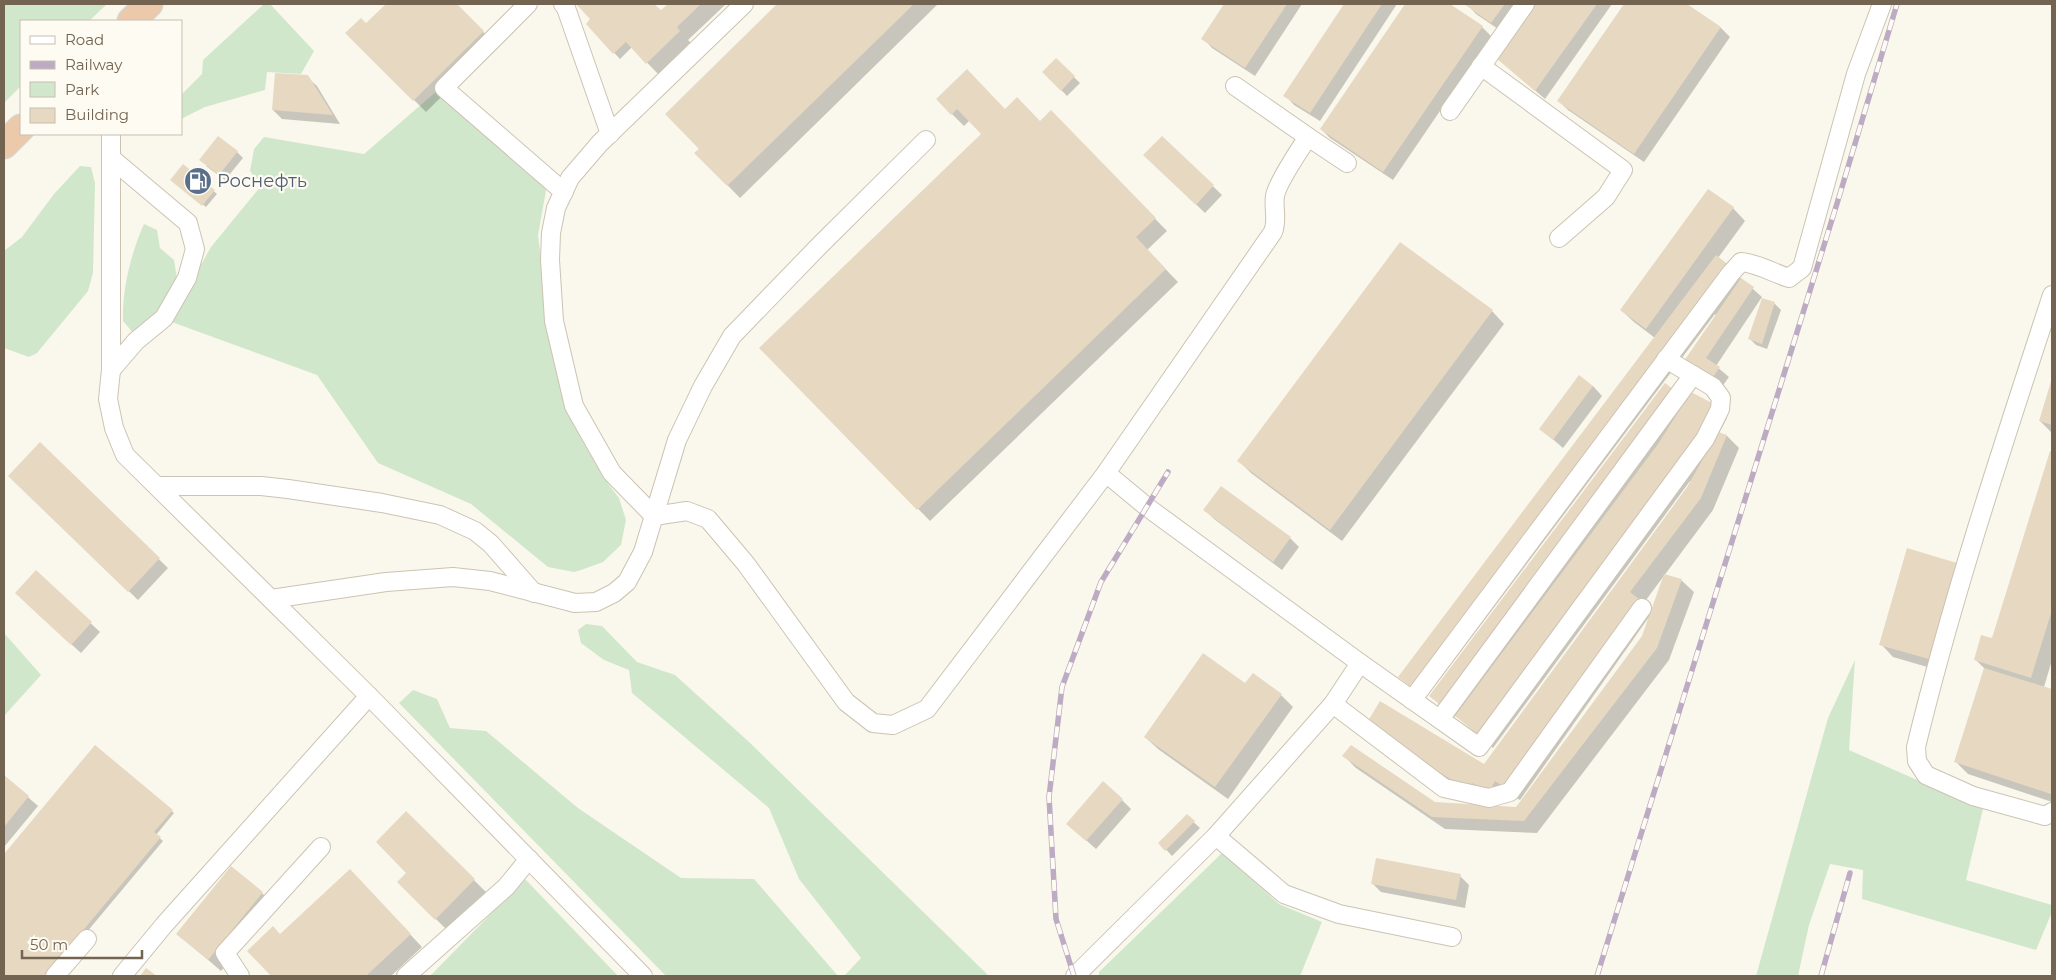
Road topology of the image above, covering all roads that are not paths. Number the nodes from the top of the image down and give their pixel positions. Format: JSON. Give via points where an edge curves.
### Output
{"nodes":[{"id":1,"x":149,"y":4,"type":"edge"},
{"id":2,"x":528,"y":4,"type":"edge"},
{"id":3,"x":562,"y":4,"type":"edge"},
{"id":4,"x":744,"y":4,"type":"edge"},
{"id":5,"x":1525,"y":4,"type":"edge"},
{"id":6,"x":1882,"y":4,"type":"edge"},
{"id":7,"x":132,"y":20,"type":"edge"},
{"id":8,"x":1481,"y":66,"type":"junction"},
{"id":9,"x":1235,"y":86,"type":"dead end"},
{"id":10,"x":1450,"y":111,"type":"dead end"},
{"id":11,"x":20,"y":129,"type":"edge"},
{"id":12,"x":610,"y":134,"type":"junction"},
{"id":13,"x":111,"y":135,"type":"edge"},
{"id":14,"x":1308,"y":137,"type":"junction"},
{"id":15,"x":926,"y":140,"type":"dead end"},
{"id":16,"x":4,"y":145,"type":"edge"},
{"id":17,"x":112,"y":159,"type":"junction"},
{"id":18,"x":1346,"y":163,"type":"dead end"},
{"id":19,"x":564,"y":192,"type":"junction"},
{"id":20,"x":1559,"y":238,"type":"dead end"},
{"id":21,"x":2052,"y":296,"type":"edge"},
{"id":22,"x":1666,"y":360,"type":"junction"},
{"id":23,"x":111,"y":370,"type":"junction"},
{"id":24,"x":1693,"y":375,"type":"junction"},
{"id":25,"x":1106,"y":473,"type":"junction"},
{"id":26,"x":157,"y":486,"type":"junction"},
{"id":27,"x":654,"y":516,"type":"junction"},
{"id":28,"x":534,"y":593,"type":"junction"},
{"id":29,"x":271,"y":599,"type":"junction"},
{"id":30,"x":1642,"y":608,"type":"dead end"},
{"id":31,"x":1360,"y":663,"type":"junction"},
{"id":32,"x":369,"y":696,"type":"junction"},
{"id":33,"x":1412,"y":700,"type":"junction"},
{"id":34,"x":1333,"y":704,"type":"junction"},
{"id":35,"x":1440,"y":719,"type":"junction"},
{"id":36,"x":2052,"y":812,"type":"edge"},
{"id":37,"x":1216,"y":836,"type":"junction"},
{"id":38,"x":321,"y":848,"type":"dead end"},
{"id":39,"x":529,"y":860,"type":"junction"},
{"id":40,"x":87,"y":938,"type":"dead end"},
{"id":41,"x":1452,"y":938,"type":"dead end"},
{"id":42,"x":55,"y":976,"type":"edge"},
{"id":43,"x":122,"y":976,"type":"edge"},
{"id":44,"x":240,"y":976,"type":"edge"},
{"id":45,"x":406,"y":976,"type":"edge"},
{"id":46,"x":642,"y":976,"type":"edge"},
{"id":47,"x":1075,"y":976,"type":"edge"}],
"edges":[{"from":1,"to":7,"type":"highway"},
{"from":2,"to":19,"type":"street","via":[[444,88]]},
{"from":3,"to":12,"type":"street"},
{"from":4,"to":12,"type":"street"},
{"from":5,"to":8,"type":"street"},
{"from":6,"to":22,"type":"street","via":[[1856,74],[1802,268],[1789,278],[1741,262]]},
{"from":8,"to":10,"type":"street"},
{"from":8,"to":20,"type":"street","via":[[1623,170],[1606,197]]},
{"from":9,"to":14,"type":"street"},
{"from":11,"to":16,"type":"highway"},
{"from":12,"to":19,"type":"street","via":[[570,178]]},
{"from":13,"to":17,"type":"street"},
{"from":14,"to":18,"type":"street"},
{"from":14,"to":25,"type":"street","via":[[1275,195],[1273,232]]},
{"from":15,"to":27,"type":"street","via":[[732,336],[677,440]]},
{"from":17,"to":23,"type":"street"},
{"from":17,"to":23,"type":"street","via":[[188,223],[195,249],[187,278],[164,318],[136,341]]},
{"from":19,"to":27,"type":"street","via":[[556,208],[550,260],[554,321],[572,399],[612,473]]},
{"from":21,"to":36,"type":"street","via":[[1972,541],[1916,747],[1917,761],[1926,775],[1974,796],[2045,816]]},
{"from":22,"to":24,"type":"street"},
{"from":22,"to":33,"type":"street"},
{"from":23,"to":26,"type":"street","via":[[108,399],[114,428],[125,455]]},
{"from":24,"to":35,"type":"street"},
{"from":24,"to":35,"type":"street","via":[[1713,387],[1721,398],[1720,409],[1705,438],[1479,747]]},
{"from":25,"to":27,"type":"street","via":[[927,709],[893,725],[873,723],[846,702],[746,564],[708,519],[686,512]]},
{"from":25,"to":31,"type":"street","via":[[1147,507]]},
{"from":26,"to":28,"type":"street","via":[[261,486],[382,503],[440,516],[475,531],[491,544]]},
{"from":26,"to":29,"type":"street"},
{"from":27,"to":28,"type":"street","via":[[643,552],[627,582],[614,593],[596,602],[575,603]]},
{"from":28,"to":29,"type":"street","via":[[490,581],[453,577],[386,582]]},
{"from":29,"to":32,"type":"street"},
{"from":30,"to":34,"type":"street","via":[[1510,792],[1489,798],[1444,788]]},
{"from":31,"to":33,"type":"street"},
{"from":31,"to":34,"type":"street"},
{"from":32,"to":39,"type":"street"},
{"from":32,"to":43,"type":"street"},
{"from":33,"to":35,"type":"street"},
{"from":34,"to":37,"type":"street"},
{"from":37,"to":41,"type":"street","via":[[1284,894],[1339,914]]},
{"from":37,"to":47,"type":"street"},
{"from":38,"to":44,"type":"street","via":[[225,953]]},
{"from":39,"to":45,"type":"street","via":[[506,887]]},
{"from":39,"to":46,"type":"street"},
{"from":40,"to":42,"type":"street"}]}
